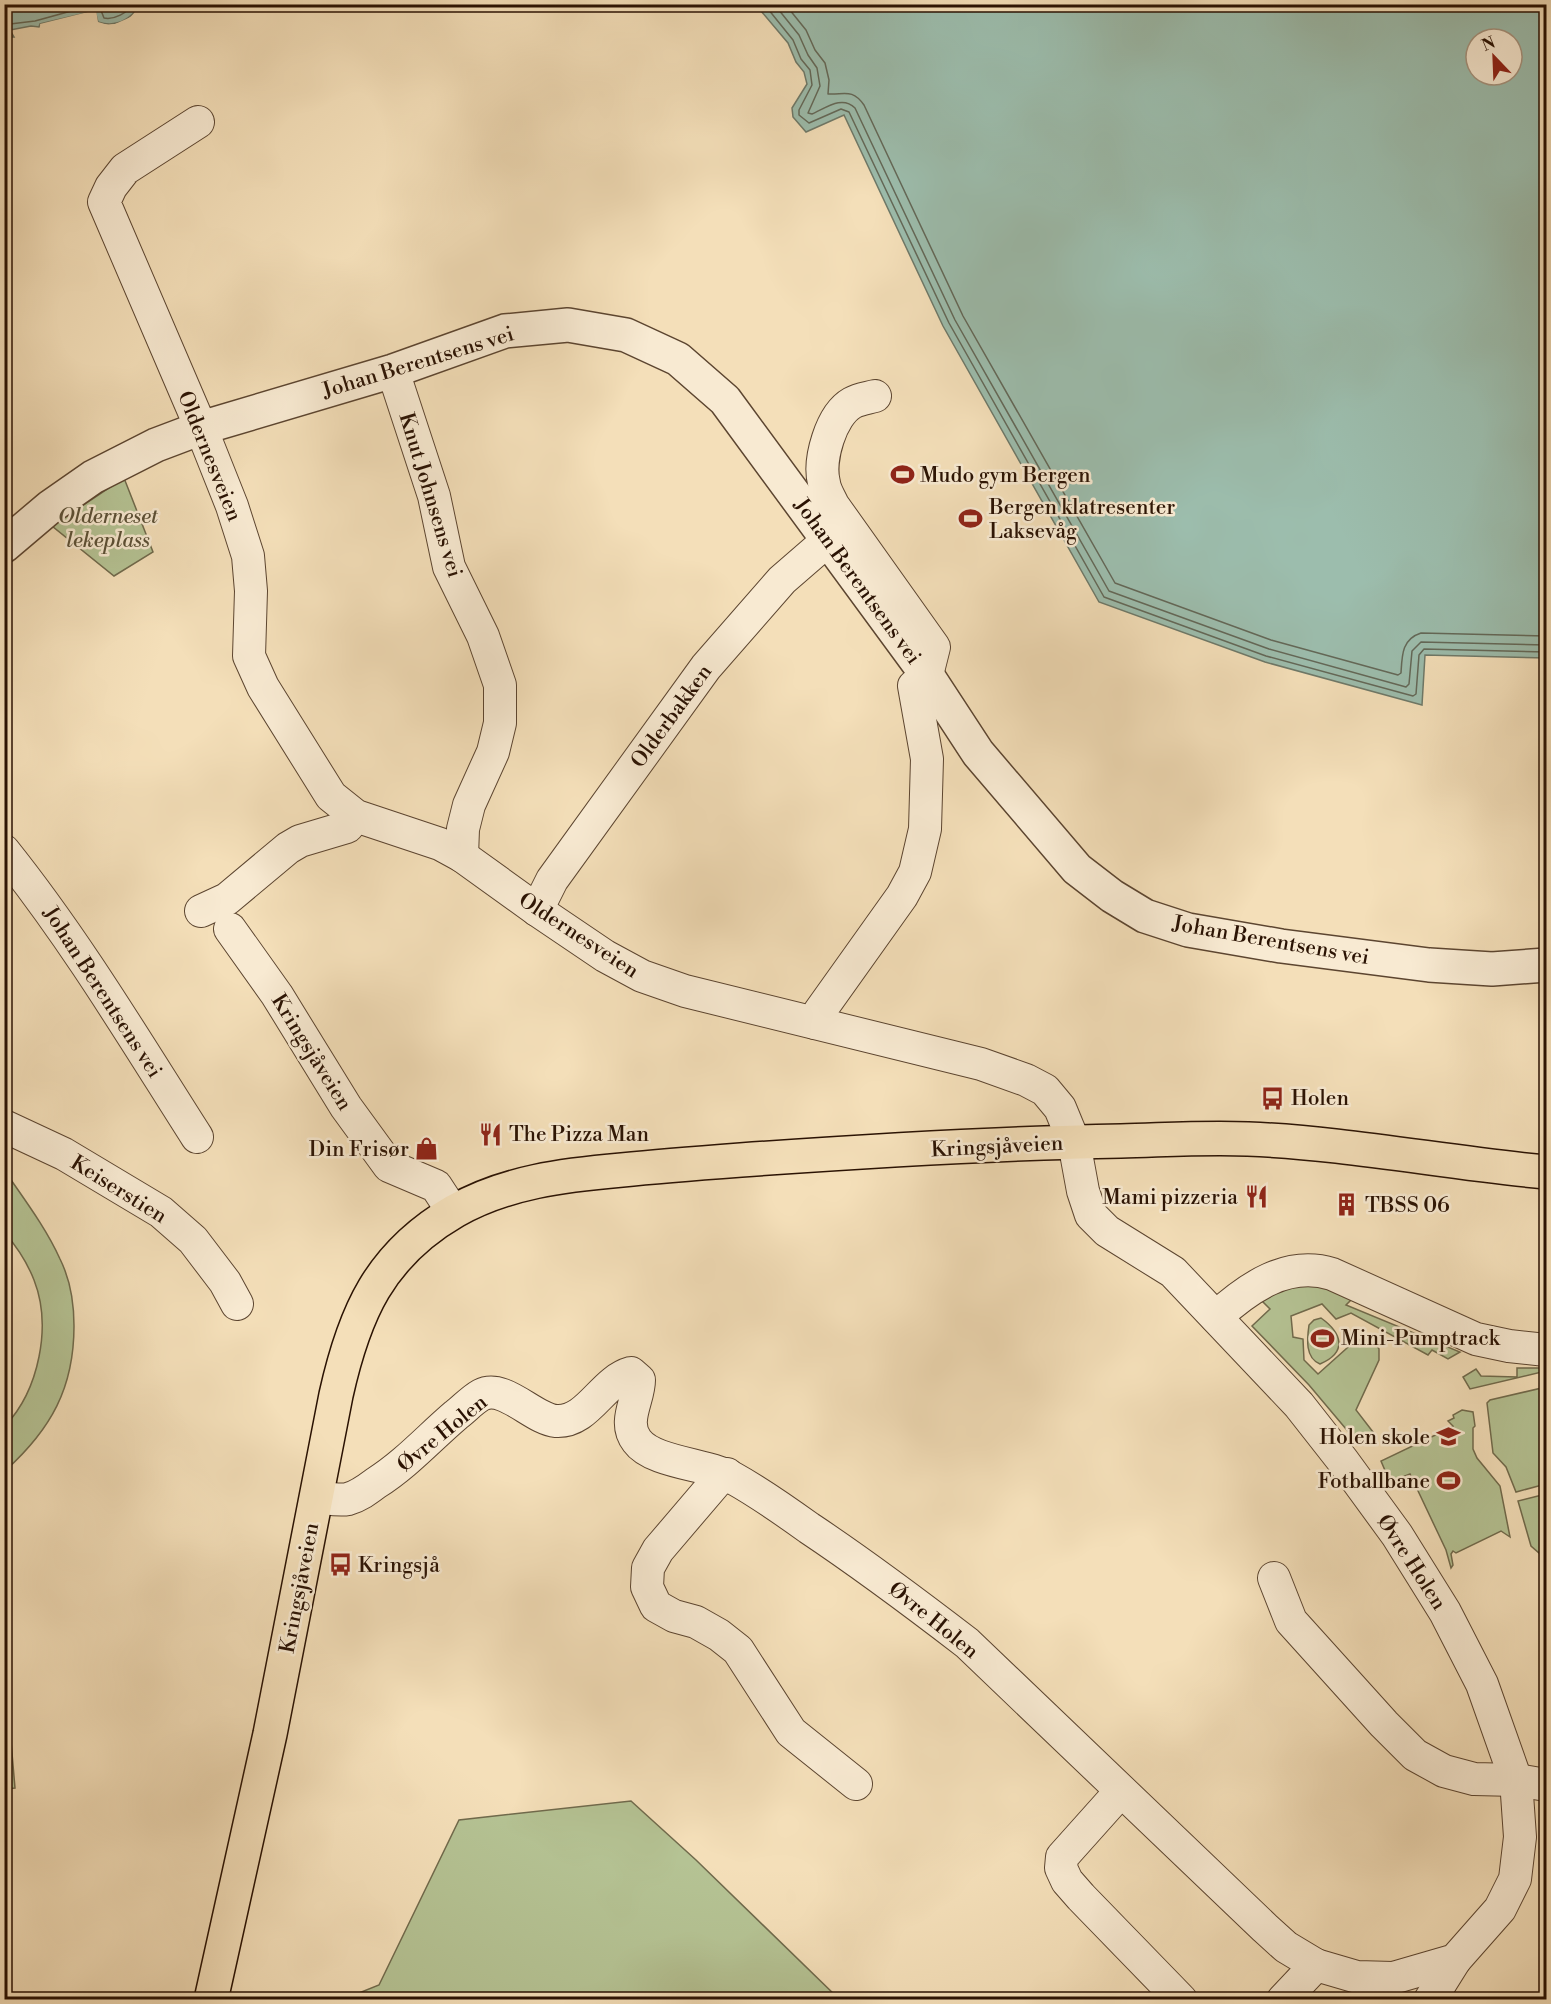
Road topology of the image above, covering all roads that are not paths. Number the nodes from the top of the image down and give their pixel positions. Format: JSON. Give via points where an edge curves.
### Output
{"nodes":[{"id":1,"x":198,"y":122,"type":"dead end"},
{"id":2,"x":393,"y":372,"type":"junction"},
{"id":3,"x":875,"y":396,"type":"dead end"},
{"id":4,"x":201,"y":428,"type":"junction"},
{"id":5,"x":827,"y":541,"type":"junction"},
{"id":6,"x":4,"y":546,"type":"edge"},
{"id":7,"x":927,"y":675,"type":"junction"},
{"id":8,"x":356,"y":816,"type":"junction"},
{"id":9,"x":4,"y":851,"type":"edge"},
{"id":10,"x":462,"y":856,"type":"junction"},
{"id":11,"x":537,"y":910,"type":"junction"},
{"id":12,"x":201,"y":911,"type":"dead end"},
{"id":13,"x":230,"y":929,"type":"dead end"},
{"id":14,"x":1546,"y":965,"type":"edge"},
{"id":15,"x":815,"y":1023,"type":"junction"},
{"id":16,"x":4,"y":1126,"type":"edge"},
{"id":17,"x":197,"y":1137,"type":"dead end"},
{"id":18,"x":1074,"y":1142,"type":"junction"},
{"id":19,"x":1546,"y":1172,"type":"edge"},
{"id":20,"x":453,"y":1212,"type":"junction"},
{"id":21,"x":237,"y":1304,"type":"dead end"},
{"id":22,"x":1216,"y":1317,"type":"junction"},
{"id":23,"x":1546,"y":1350,"type":"edge"},
{"id":24,"x":727,"y":1474,"type":"junction"},
{"id":25,"x":317,"y":1497,"type":"junction"},
{"id":26,"x":1274,"y":1578,"type":"dead end"},
{"id":27,"x":1516,"y":1780,"type":"junction"},
{"id":28,"x":856,"y":1784,"type":"dead end"},
{"id":29,"x":1546,"y":1785,"type":"edge"},
{"id":30,"x":1122,"y":1791,"type":"junction"},
{"id":31,"x":1455,"y":1960,"type":"junction"},
{"id":32,"x":1316,"y":1965,"type":"junction"},
{"id":33,"x":1400,"y":1989,"type":"edge"},
{"id":34,"x":211,"y":2000,"type":"edge"},
{"id":35,"x":1181,"y":2000,"type":"edge"},
{"id":36,"x":1283,"y":2000,"type":"edge"},
{"id":37,"x":1430,"y":2000,"type":"edge"}],
"edges":[{"from":1,"to":4,"type":"street","name":"Oldernesveien","via":[[118,170],[104,202]]},
{"from":2,"to":4,"type":"street","name":"Johan Berentsens vei"},
{"from":2,"to":5,"type":"street","name":"Johan Berentsens vei","via":[[505,331],[567,325],[627,335],[678,359],[725,400]]},
{"from":2,"to":10,"type":"street","name":"Knut Johnsens vei","via":[[434,496],[449,567],[483,636],[500,685],[500,723],[493,752],[469,805]]},
{"from":3,"to":7,"type":"street","name":"Johan Berentsens vei","via":[[853,403],[840,413],[826,442],[824,484],[833,505],[934,647]]},
{"from":4,"to":6,"type":"street","name":"Johan Berentsens vei","via":[[156,445],[93,477]]},
{"from":4,"to":8,"type":"street","name":"Oldernesveien","via":[[248,556],[249,656],[263,687],[331,796]]},
{"from":5,"to":7,"type":"street","name":"Johan Berentsens vei"},
{"from":5,"to":11,"type":"street","name":"Olderbakken","via":[[782,580],[706,667],[552,880]]},
{"from":7,"to":14,"type":"street","name":"Johan Berentsens vei","via":[[978,753],[1077,869],[1145,916],[1188,930],[1257,942],[1429,964],[1492,969]]},
{"from":7,"to":15,"type":"street","name":"Johan Berentsens vei","via":[[914,686],[927,759],[925,829],[915,872]]},
{"from":8,"to":10,"type":"street","name":"Oldernesveien","via":[[440,844]]},
{"from":8,"to":12,"type":"street","via":[[347,827],[288,848],[227,899]]},
{"from":9,"to":17,"type":"street","name":"Johan Berentsens vei","via":[[94,975]]},
{"from":10,"to":11,"type":"street","name":"Oldernesveien"},
{"from":11,"to":15,"type":"street","name":"Oldernesveien","via":[[642,976],[686,992]]},
{"from":13,"to":20,"type":"street","name":"Kringsjåveien","via":[[388,1166],[436,1186]]},
{"from":15,"to":18,"type":"street","name":"Oldernesveien","via":[[981,1064],[1026,1080],[1045,1090],[1060,1108]]},
{"from":16,"to":21,"type":"street","name":"Keiserstien","via":[[64,1155],[161,1212],[193,1240]]},
{"from":18,"to":19,"type":"main road","name":"Kringsjåveien","via":[[1246,1139],[1343,1146]]},
{"from":18,"to":20,"type":"main road","name":"Kringsjåveien","via":[[805,1155],[573,1174],[503,1190]]},
{"from":18,"to":22,"type":"street","name":"Øvre Holen","via":[[1091,1215],[1107,1231],[1173,1272]]},
{"from":20,"to":25,"type":"main road","name":"Kringsjåveien","via":[[399,1256],[384,1272],[361,1310],[343,1366]]},
{"from":22,"to":23,"type":"street","via":[[1255,1286],[1285,1273],[1313,1270],[1332,1274],[1476,1339]]},
{"from":22,"to":27,"type":"street","name":"Øvre Holen","via":[[1299,1405],[1403,1544],[1445,1612],[1482,1684]]},
{"from":24,"to":25,"type":"street","name":"Øvre Holen","via":[[663,1457],[637,1441],[631,1430],[631,1418],[639,1380],[631,1373],[620,1376],[571,1419],[555,1421],[492,1391],[482,1395],[393,1472],[362,1493],[339,1500]]},
{"from":24,"to":28,"type":"street","via":[[658,1550],[648,1568],[647,1587],[656,1606],[696,1622],[738,1650],[791,1732]]},
{"from":24,"to":30,"type":"street","name":"Øvre Holen","via":[[872,1571],[967,1643]]},
{"from":25,"to":34,"type":"main road","name":"Kringsjåveien"},
{"from":26,"to":27,"type":"street","via":[[1291,1621],[1415,1755],[1444,1771],[1474,1779]]},
{"from":27,"to":29,"type":"street"},
{"from":27,"to":31,"type":"street","name":"Øvre Holen","via":[[1520,1837],[1515,1879],[1500,1909]]},
{"from":30,"to":32,"type":"street","name":"Øvre Holen","via":[[1265,1929]]},
{"from":30,"to":35,"type":"street","via":[[1062,1857],[1061,1868],[1081,1897]]},
{"from":31,"to":33,"type":"street","name":"Øvre Holen"},
{"from":31,"to":37,"type":"street"},
{"from":32,"to":33,"type":"street","name":"Øvre Holen"},
{"from":32,"to":36,"type":"street"}]}
